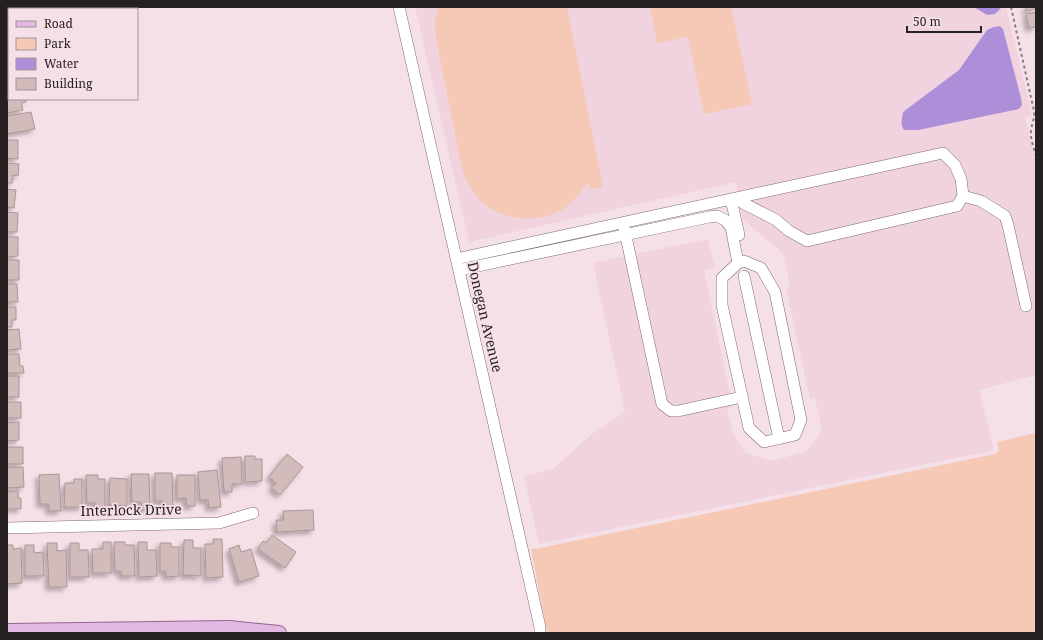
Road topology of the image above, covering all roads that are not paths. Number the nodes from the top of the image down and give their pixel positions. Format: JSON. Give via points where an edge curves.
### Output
{"nodes":[{"id":1,"x":399,"y":7,"type":"edge"},
{"id":2,"x":963,"y":196,"type":"junction"},
{"id":3,"x":736,"y":203,"type":"junction"},
{"id":4,"x":624,"y":229,"type":"junction"},
{"id":5,"x":741,"y":262,"type":"junction"},
{"id":6,"x":458,"y":265,"type":"junction"},
{"id":7,"x":744,"y":276,"type":"dead end"},
{"id":8,"x":1026,"y":306,"type":"dead end"},
{"id":9,"x":742,"y":397,"type":"junction"},
{"id":10,"x":779,"y":439,"type":"junction"},
{"id":11,"x":253,"y":513,"type":"dead end"},
{"id":12,"x":7,"y":528,"type":"edge"},
{"id":13,"x":7,"y":631,"type":"edge"},
{"id":14,"x":279,"y":633,"type":"edge"},
{"id":15,"x":540,"y":633,"type":"edge"}],
"edges":[{"from":1,"to":6,"type":"street","name":"Donegan Avenue"},
{"from":2,"to":3,"type":"street","via":[[956,206],[807,241],[776,220]]},
{"from":2,"to":3,"type":"street","via":[[961,179],[955,165],[943,153]]},
{"from":2,"to":8,"type":"street","via":[[981,201],[1004,216]]},
{"from":3,"to":4,"type":"street"},
{"from":3,"to":5,"type":"street"},
{"from":4,"to":5,"type":"street","via":[[717,216],[731,227]]},
{"from":4,"to":6,"type":"street"},
{"from":4,"to":9,"type":"street","via":[[662,404],[671,411],[678,411]]},
{"from":5,"to":9,"type":"street","via":[[722,278],[722,305]]},
{"from":5,"to":10,"type":"street","via":[[761,268],[776,292],[801,420],[796,435]]},
{"from":6,"to":15,"type":"street","name":"Donegan Avenue"},
{"from":7,"to":10,"type":"street"},
{"from":9,"to":10,"type":"street","via":[[749,428],[764,442]]},
{"from":11,"to":12,"type":"street","name":"Interlock Drive","via":[[219,523]]},
{"from":13,"to":14,"type":"main road","via":[[229,628]]}]}
